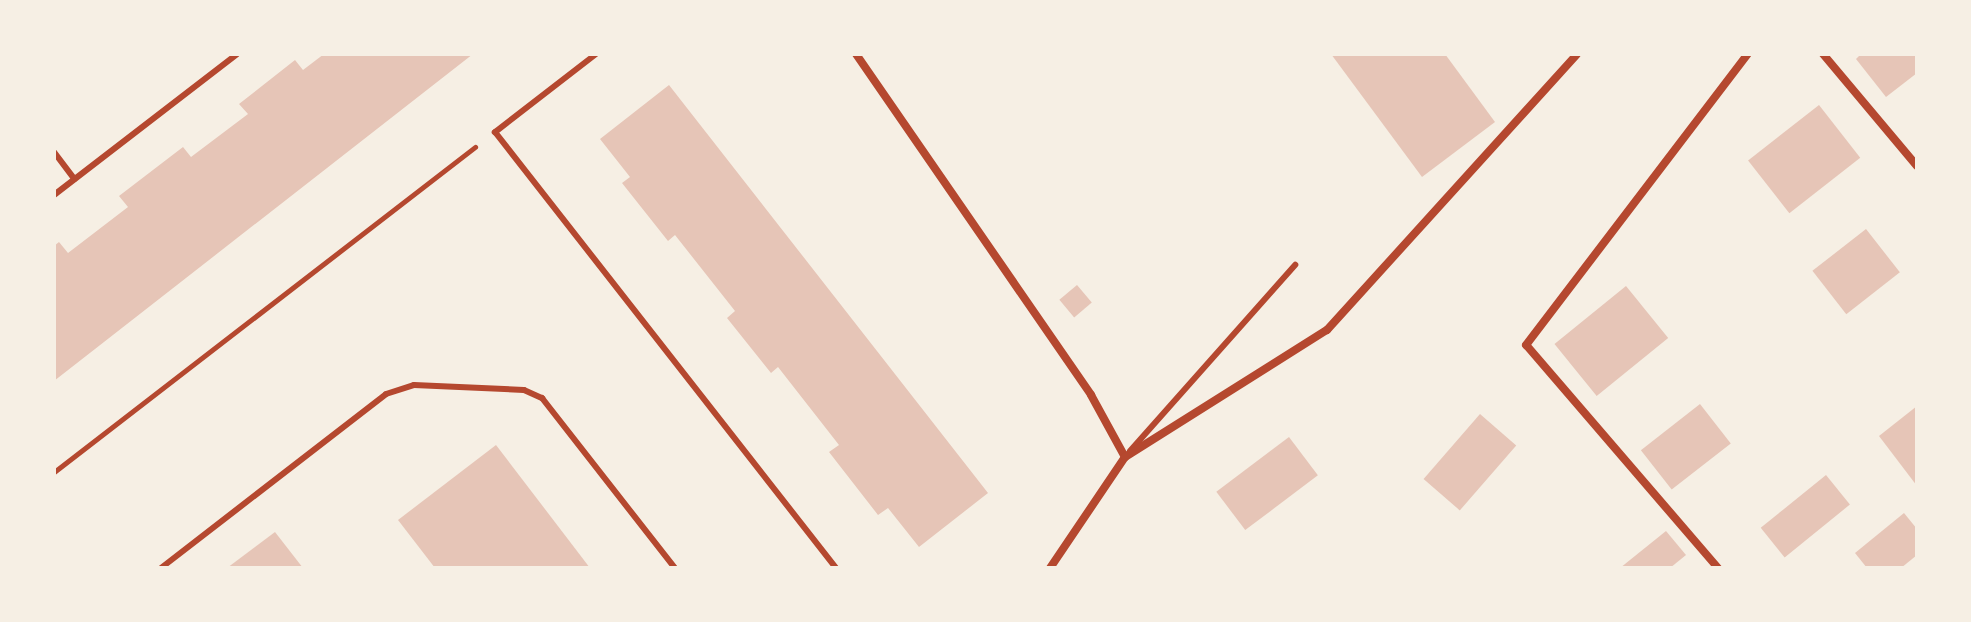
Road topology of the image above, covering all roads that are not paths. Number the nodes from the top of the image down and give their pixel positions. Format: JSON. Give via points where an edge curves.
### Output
{"nodes":[{"id":1,"x":237,"y":54,"type":"edge"},
{"id":2,"x":596,"y":54,"type":"edge"},
{"id":3,"x":856,"y":54,"type":"edge"},
{"id":4,"x":1577,"y":54,"type":"edge"},
{"id":5,"x":1748,"y":54,"type":"edge"},
{"id":6,"x":1823,"y":54,"type":"edge"},
{"id":7,"x":54,"y":152,"type":"edge"},
{"id":8,"x":1917,"y":166,"type":"edge"},
{"id":9,"x":74,"y":179,"type":"junction"},
{"id":10,"x":54,"y":195,"type":"edge"},
{"id":11,"x":1295,"y":265,"type":"dead end"},
{"id":12,"x":1125,"y":457,"type":"junction"},
{"id":13,"x":161,"y":568,"type":"edge"},
{"id":14,"x":675,"y":568,"type":"edge"},
{"id":15,"x":836,"y":568,"type":"edge"},
{"id":16,"x":1050,"y":568,"type":"edge"},
{"id":17,"x":1718,"y":568,"type":"edge"}],
"edges":[{"from":1,"to":9,"type":"lane"},
{"from":2,"to":15,"type":"lane","via":[[495,132]]},
{"from":3,"to":12,"type":"street","via":[[1091,395]]},
{"from":4,"to":12,"type":"street","via":[[1327,330]]},
{"from":5,"to":17,"type":"street","via":[[1526,345]]},
{"from":6,"to":8,"type":"street"},
{"from":7,"to":9,"type":"lane"},
{"from":9,"to":10,"type":"lane"},
{"from":11,"to":12,"type":"lane"},
{"from":12,"to":16,"type":"street"},
{"from":13,"to":14,"type":"lane","via":[[386,394],[414,385],[524,390],[542,398]]}]}
